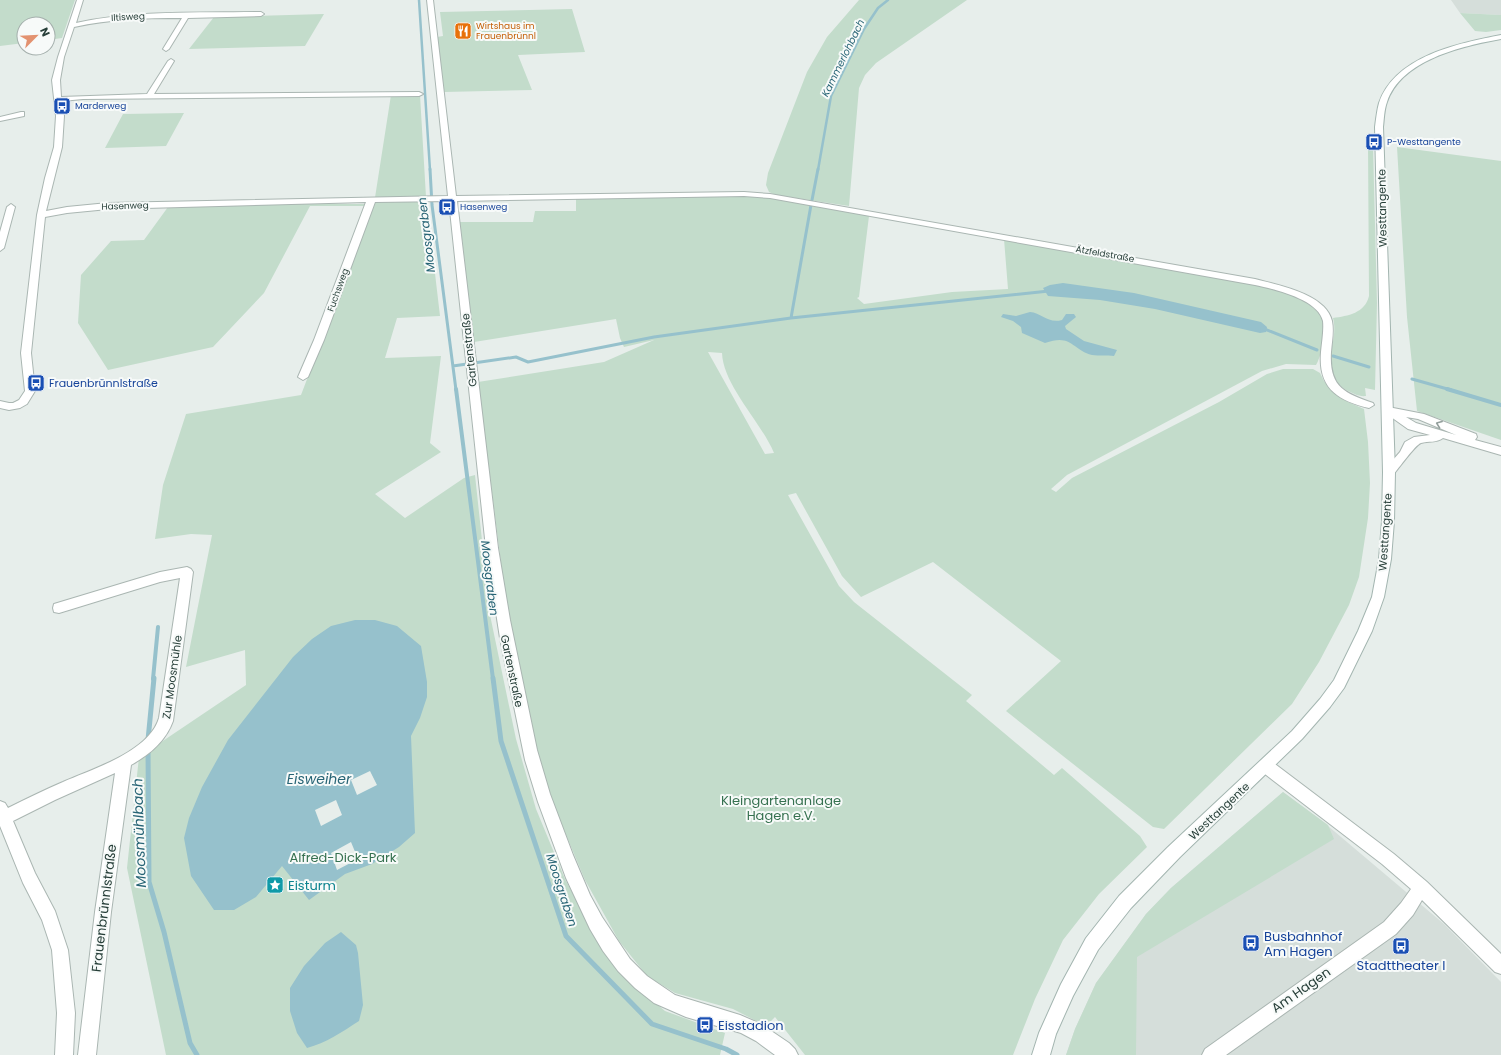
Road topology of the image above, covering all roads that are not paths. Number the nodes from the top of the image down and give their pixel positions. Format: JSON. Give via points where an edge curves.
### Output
{"nodes":[{"id":1,"x":80,"y":0,"type":"edge"},
{"id":2,"x":430,"y":0,"type":"edge"},
{"id":3,"x":261,"y":14,"type":"dead end"},
{"id":4,"x":186,"y":16,"type":"junction"},
{"id":5,"x":71,"y":26,"type":"junction"},
{"id":6,"x":1501,"y":37,"type":"edge"},
{"id":7,"x":166,"y":49,"type":"dead end"},
{"id":8,"x":172,"y":61,"type":"dead end"},
{"id":9,"x":419,"y":94,"type":"dead end"},
{"id":10,"x":150,"y":97,"type":"junction"},
{"id":11,"x":59,"y":99,"type":"junction"},
{"id":12,"x":22,"y":114,"type":"dead end"},
{"id":13,"x":0,"y":119,"type":"edge"},
{"id":14,"x":762,"y":194,"type":"joint"},
{"id":15,"x":453,"y":199,"type":"junction"},
{"id":16,"x":371,"y":201,"type":"junction"},
{"id":17,"x":11,"y":207,"type":"dead end"},
{"id":18,"x":41,"y":215,"type":"junction"},
{"id":19,"x":0,"y":248,"type":"edge"},
{"id":20,"x":303,"y":378,"type":"dead end"},
{"id":21,"x":0,"y":404,"type":"edge"},
{"id":22,"x":1370,"y":405,"type":"dead end"},
{"id":23,"x":1388,"y":410,"type":"junction"},
{"id":24,"x":1447,"y":437,"type":"junction"},
{"id":25,"x":1501,"y":448,"type":"edge"},
{"id":26,"x":1501,"y":451,"type":"edge"},
{"id":27,"x":1389,"y":472,"type":"junction"},
{"id":28,"x":59,"y":608,"type":"dead end"},
{"id":29,"x":124,"y":761,"type":"junction"},
{"id":30,"x":1266,"y":766,"type":"junction"},
{"id":31,"x":2,"y":813,"type":"edge"},
{"id":32,"x":1421,"y":888,"type":"junction"},
{"id":33,"x":1501,"y":966,"type":"edge"},
{"id":34,"x":64,"y":1055,"type":"edge"},
{"id":35,"x":87,"y":1055,"type":"edge"},
{"id":36,"x":789,"y":1055,"type":"edge"},
{"id":37,"x":1041,"y":1055,"type":"edge"},
{"id":38,"x":1210,"y":1055,"type":"edge"}],
"edges":[{"from":1,"to":5,"type":"street"},
{"from":2,"to":15,"type":"street","name":"Gartenstraße"},
{"from":3,"to":4,"type":"street","name":"Iltisweg"},
{"from":4,"to":5,"type":"street","name":"Iltisweg","via":[[105,19]]},
{"from":4,"to":7,"type":"street"},
{"from":5,"to":11,"type":"street","via":[[56,80]]},
{"from":6,"to":23,"type":"street","name":"Westtangente","via":[[1441,52],[1423,61],[1398,79],[1383,102],[1379,127]]},
{"from":8,"to":10,"type":"street"},
{"from":9,"to":10,"type":"street"},
{"from":10,"to":11,"type":"street"},
{"from":11,"to":18,"type":"street","via":[[58,148]]},
{"from":12,"to":13,"type":"street"},
{"from":14,"to":15,"type":"street","name":"Hasenweg"},
{"from":14,"to":22,"type":"street","name":"Ätzfeldstraße","via":[[1210,273],[1288,291],[1309,300],[1326,314],[1329,326],[1325,368],[1329,381],[1346,397]]},
{"from":15,"to":16,"type":"street","name":"Hasenweg"},
{"from":15,"to":36,"type":"street","name":"Gartenstraße","via":[[470,363],[502,617],[534,769],[570,869],[596,924],[616,954],[660,997],[682,1007],[734,1021],[776,1044]]},
{"from":16,"to":18,"type":"street","name":"Hasenweg","via":[[108,206]]},
{"from":16,"to":20,"type":"street","name":"Fuchsweg"},
{"from":17,"to":19,"type":"street"},
{"from":18,"to":21,"type":"street","via":[[26,353],[30,391],[23,402],[16,406]]},
{"from":23,"to":24,"type":"street","via":[[1412,426]]},
{"from":25,"to":23,"type":"street","one_way":true,"via":[[1420,416]]},
{"from":23,"to":27,"type":"street","name":"Westtangente"},
{"from":24,"to":26,"type":"street"},
{"from":24,"to":27,"type":"street","via":[[1418,440],[1409,445],[1405,454]]},
{"from":27,"to":30,"type":"street","name":"Westtangente","via":[[1385,559],[1378,597],[1365,631],[1339,684],[1325,703]]},
{"from":28,"to":29,"type":"street","name":"Zur Moosmühle","via":[[160,577],[187,572],[165,724],[158,736],[145,748]]},
{"from":29,"to":31,"type":"street","name":"Zur Moosmühle"},
{"from":29,"to":35,"type":"street","name":"Frauenbrünnlstraße"},
{"from":30,"to":32,"type":"street","via":[[1388,859]]},
{"from":30,"to":37,"type":"street","name":"Westtangente","via":[[1125,902],[1097,938],[1067,990]]},
{"from":31,"to":34,"type":"street","via":[[29,878],[49,917],[60,950],[66,1013]]},
{"from":32,"to":33,"type":"street"},
{"from":32,"to":38,"type":"street","name":"Am Hagen","via":[[1390,928]]}]}
